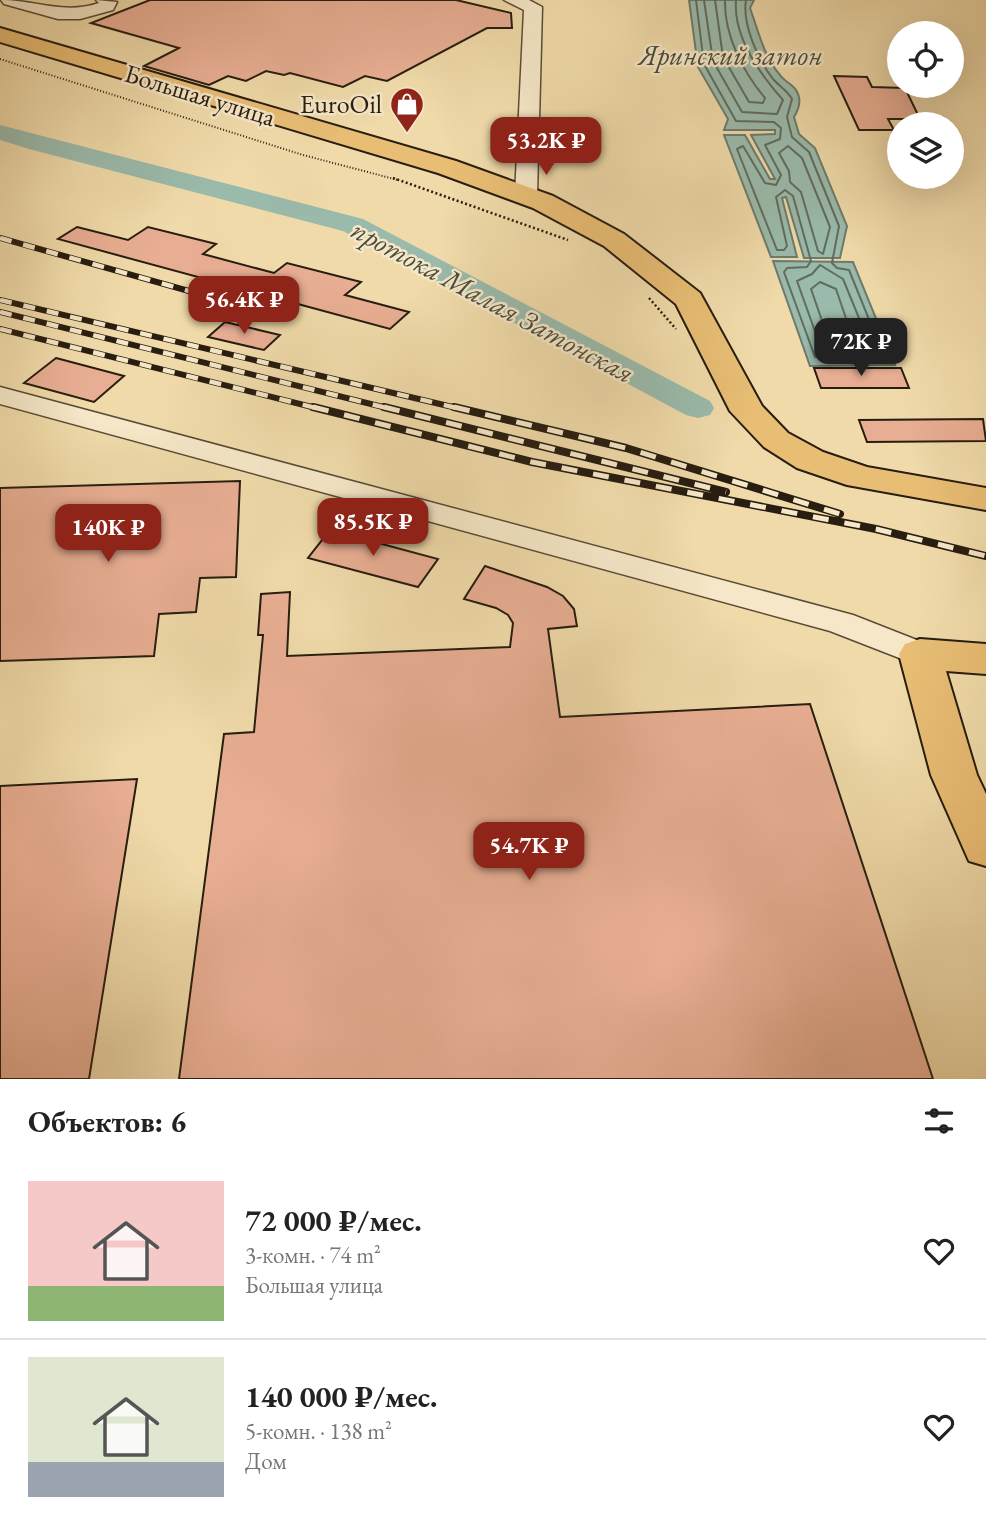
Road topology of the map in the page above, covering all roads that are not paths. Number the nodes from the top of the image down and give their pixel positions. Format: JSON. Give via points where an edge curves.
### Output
{"nodes":[{"id":1,"x":10,"y":0,"type":"edge"},
{"id":2,"x":105,"y":0,"type":"edge"},
{"id":3,"x":513,"y":0,"type":"edge"},
{"id":4,"x":0,"y":35,"type":"edge"},
{"id":5,"x":526,"y":195,"type":"junction"},
{"id":6,"x":0,"y":395,"type":"edge"},
{"id":7,"x":986,"y":499,"type":"edge"},
{"id":8,"x":920,"y":654,"type":"junction"},
{"id":9,"x":986,"y":659,"type":"edge"},
{"id":10,"x":986,"y":847,"type":"edge"}],
"edges":[{"from":1,"to":2,"type":"street","via":[[74,17],[107,6]]},
{"from":3,"to":5,"type":"street","via":[[533,7]]},
{"from":4,"to":5,"type":"main road","name":"Большая улица","via":[[447,167]]},
{"from":5,"to":7,"type":"main road","name":"Большая улица","via":[[614,240],[688,299],[747,411],[776,440],[810,460],[860,477]]},
{"from":6,"to":8,"type":"street","via":[[841,623]]},
{"from":8,"to":9,"type":"main road"},
{"from":8,"to":10,"type":"main road","via":[[954,775]]}]}
